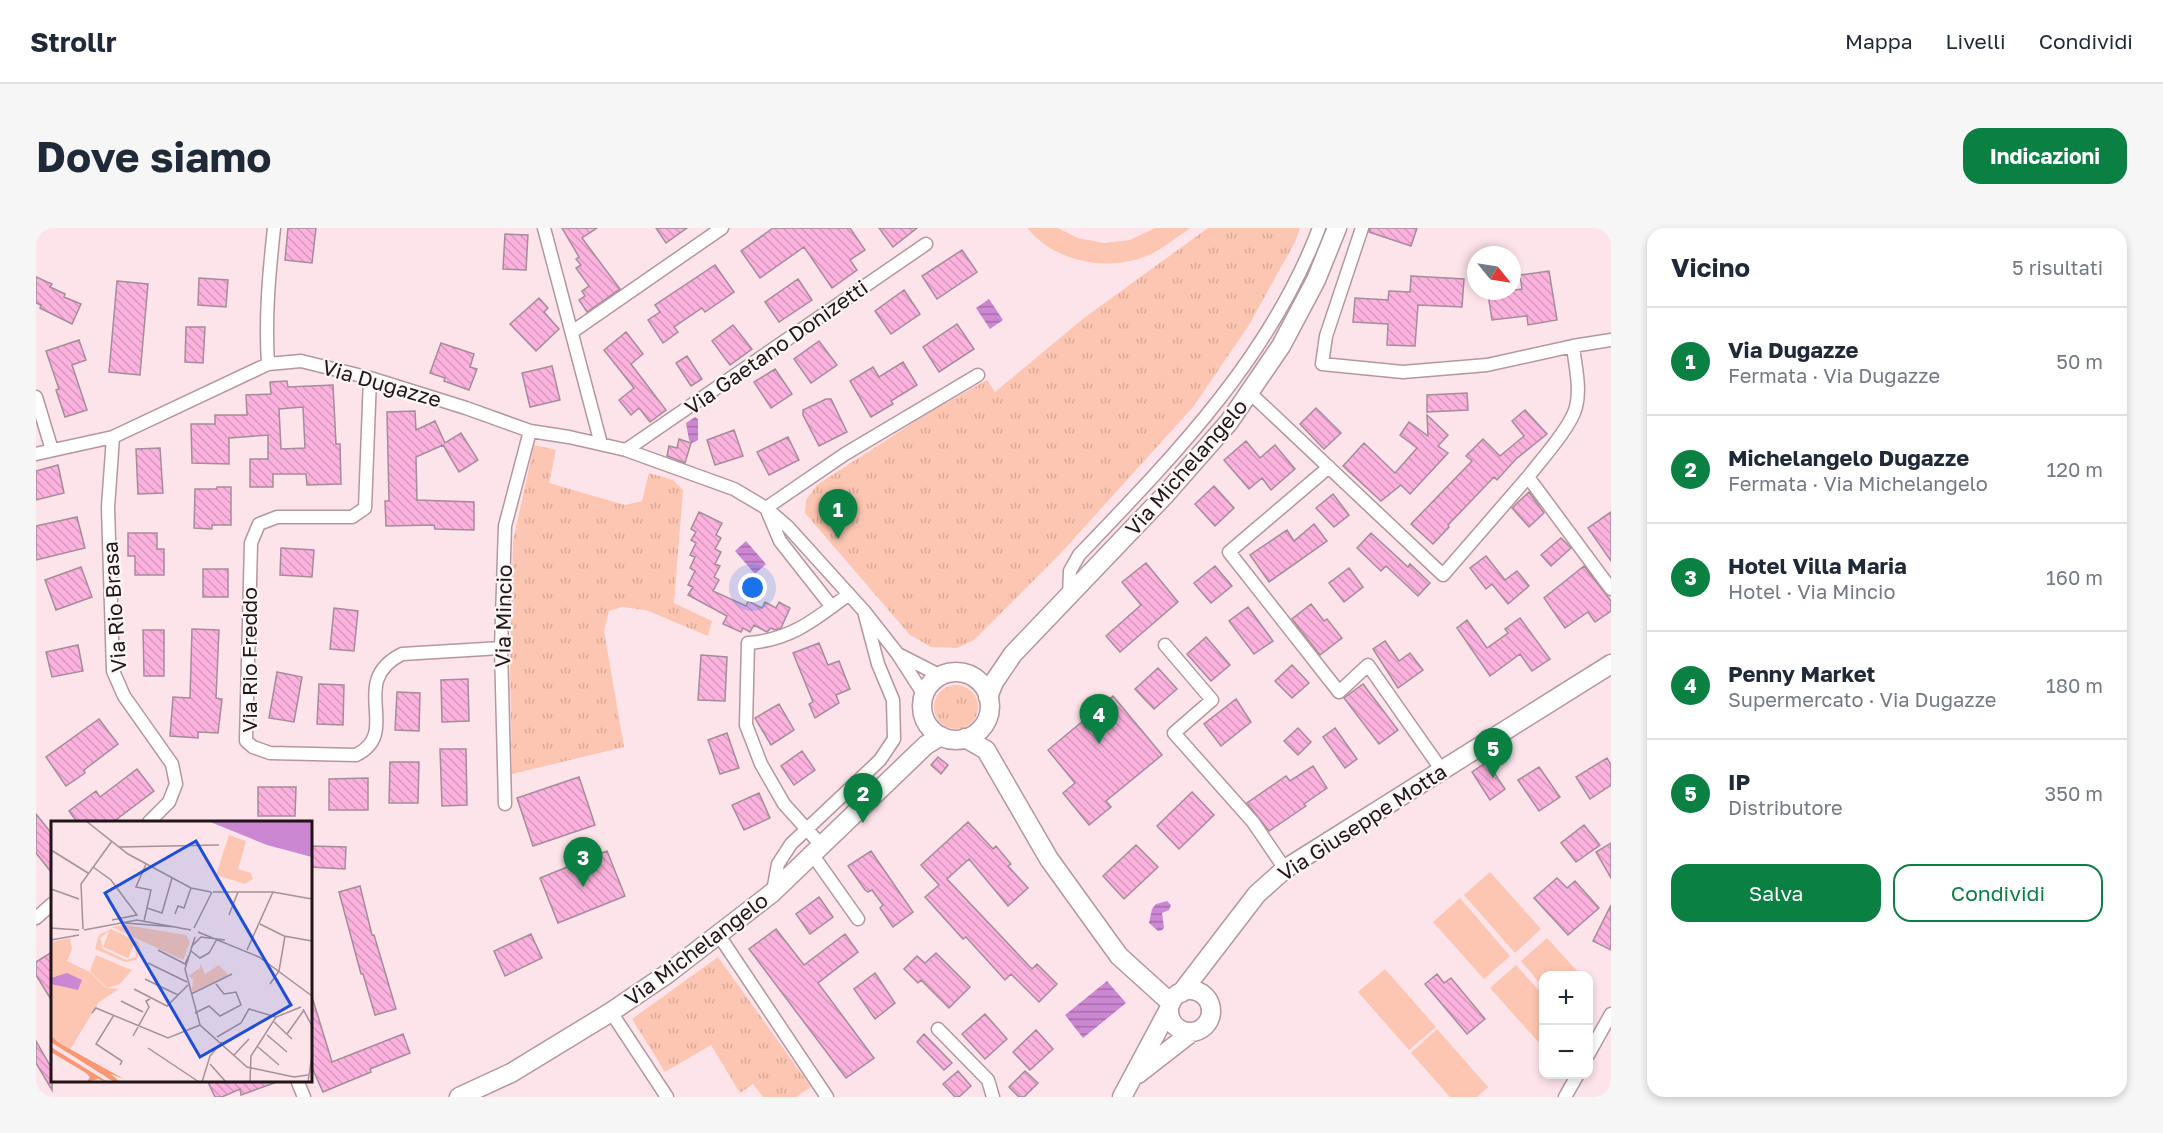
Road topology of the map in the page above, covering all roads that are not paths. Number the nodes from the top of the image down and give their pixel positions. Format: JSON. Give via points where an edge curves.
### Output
{"nodes":[{"id":1,"x":274,"y":228,"type":"edge"},
{"id":2,"x":544,"y":228,"type":"edge"},
{"id":3,"x":722,"y":228,"type":"edge"},
{"id":4,"x":1319,"y":228,"type":"edge"},
{"id":5,"x":1337,"y":228,"type":"edge"},
{"id":6,"x":1362,"y":228,"type":"edge"},
{"id":7,"x":926,"y":243,"type":"dead end"},
{"id":8,"x":572,"y":332,"type":"junction"},
{"id":9,"x":1611,"y":340,"type":"edge"},
{"id":10,"x":1573,"y":346,"type":"junction"},
{"id":11,"x":268,"y":364,"type":"junction"},
{"id":12,"x":978,"y":375,"type":"dead end"},
{"id":13,"x":370,"y":378,"type":"junction"},
{"id":14,"x":1250,"y":393,"type":"junction"},
{"id":15,"x":36,"y":397,"type":"edge"},
{"id":16,"x":530,"y":431,"type":"junction"},
{"id":17,"x":112,"y":437,"type":"junction"},
{"id":18,"x":601,"y":444,"type":"junction"},
{"id":19,"x":52,"y":450,"type":"junction"},
{"id":20,"x":626,"y":450,"type":"junction"},
{"id":21,"x":36,"y":454,"type":"edge"},
{"id":22,"x":1329,"y":467,"type":"junction"},
{"id":23,"x":1528,"y":477,"type":"junction"},
{"id":24,"x":766,"y":508,"type":"junction"},
{"id":25,"x":1611,"y":589,"type":"edge"},
{"id":26,"x":849,"y":594,"type":"junction"},
{"id":27,"x":1069,"y":598,"type":"junction"},
{"id":28,"x":832,"y":607,"type":"junction"},
{"id":29,"x":864,"y":611,"type":"junction"},
{"id":30,"x":1165,"y":645,"type":"dead end"},
{"id":31,"x":501,"y":648,"type":"junction"},
{"id":32,"x":897,"y":653,"type":"junction"},
{"id":33,"x":1013,"y":654,"type":"junction"},
{"id":34,"x":1611,"y":664,"type":"edge"},
{"id":35,"x":941,"y":676,"type":"junction"},
{"id":36,"x":972,"y":676,"type":"junction"},
{"id":37,"x":924,"y":695,"type":"junction"},
{"id":38,"x":988,"y":697,"type":"junction"},
{"id":39,"x":925,"y":720,"type":"junction"},
{"id":40,"x":986,"y":720,"type":"junction"},
{"id":41,"x":942,"y":736,"type":"junction"},
{"id":42,"x":965,"y":738,"type":"junction"},
{"id":43,"x":905,"y":765,"type":"junction"},
{"id":44,"x":1441,"y":770,"type":"junction"},
{"id":45,"x":1001,"y":773,"type":"junction"},
{"id":46,"x":505,"y":804,"type":"dead end"},
{"id":47,"x":150,"y":821,"type":"edge"},
{"id":48,"x":808,"y":829,"type":"junction"},
{"id":49,"x":817,"y":849,"type":"junction"},
{"id":50,"x":1286,"y":868,"type":"junction"},
{"id":51,"x":772,"y":892,"type":"junction"},
{"id":52,"x":51,"y":905,"type":"edge"},
{"id":53,"x":36,"y":918,"type":"edge"},
{"id":54,"x":858,"y":919,"type":"dead end"},
{"id":55,"x":718,"y":934,"type":"junction"},
{"id":56,"x":1220,"y":941,"type":"junction"},
{"id":57,"x":1174,"y":1000,"type":"junction"},
{"id":58,"x":1209,"y":1003,"type":"junction"},
{"id":59,"x":611,"y":1012,"type":"junction"},
{"id":60,"x":1611,"y":1014,"type":"edge"},
{"id":61,"x":938,"y":1029,"type":"dead end"},
{"id":62,"x":1192,"y":1032,"type":"junction"},
{"id":63,"x":1593,"y":1046,"type":"edge"},
{"id":64,"x":1134,"y":1077,"type":"junction"},
{"id":65,"x":1575,"y":1079,"type":"edge"},
{"id":66,"x":298,"y":1082,"type":"edge"},
{"id":67,"x":304,"y":1097,"type":"edge"},
{"id":68,"x":459,"y":1097,"type":"edge"},
{"id":69,"x":667,"y":1097,"type":"edge"},
{"id":70,"x":827,"y":1097,"type":"edge"},
{"id":71,"x":993,"y":1097,"type":"edge"},
{"id":72,"x":1122,"y":1097,"type":"edge"},
{"id":73,"x":1565,"y":1097,"type":"edge"}],
"edges":[{"from":1,"to":11,"type":"street","via":[[267,288]]},
{"from":2,"to":8,"type":"street"},
{"from":3,"to":8,"type":"street"},
{"from":4,"to":27,"type":"street","name":"Via Michelangelo","via":[[1264,338],[1190,437],[1079,555],[1070,571]]},
{"from":5,"to":14,"type":"street","name":"Via Michelangelo","via":[[1311,290]]},
{"from":6,"to":10,"type":"street","via":[[1326,336],[1322,364],[1403,372],[1487,365]]},
{"from":7,"to":20,"type":"street","name":"Via Gaetano Donizetti"},
{"from":8,"to":18,"type":"street"},
{"from":9,"to":10,"type":"street"},
{"from":10,"to":23,"type":"street","via":[[1577,390],[1572,418]]},
{"from":11,"to":13,"type":"street","name":"Via Dugazze","via":[[300,360]]},
{"from":11,"to":17,"type":"street","name":"Via Dugazze"},
{"from":12,"to":24,"type":"street","via":[[845,454]]},
{"from":13,"to":16,"type":"street","name":"Via Dugazze"},
{"from":13,"to":31,"type":"street","name":"Via Rio Freddo","via":[[365,508],[352,518],[277,517],[259,524],[251,543],[246,741],[270,753],[356,755],[373,742],[377,727],[375,682],[388,661],[402,654]]},
{"from":14,"to":22,"type":"street"},
{"from":14,"to":27,"type":"street","name":"Via Michelangelo","via":[[1164,496]]},
{"from":15,"to":19,"type":"street"},
{"from":16,"to":18,"type":"street","name":"Via Dugazze"},
{"from":16,"to":31,"type":"street","name":"Via Mincio","via":[[505,526]]},
{"from":17,"to":19,"type":"street","name":"Via Dugazze"},
{"from":17,"to":47,"type":"street","name":"Via Rio Brasa","via":[[108,507],[113,671],[124,696],[172,764],[176,784],[169,802]]},
{"from":18,"to":20,"type":"street","name":"Via Dugazze"},
{"from":19,"to":21,"type":"street","name":"Via Dugazze"},
{"from":20,"to":24,"type":"street","name":"Via Dugazze","via":[[734,489]]},
{"from":22,"to":23,"type":"street","via":[[1443,575]]},
{"from":22,"to":44,"type":"street","via":[[1229,552],[1339,692],[1368,665]]},
{"from":23,"to":25,"type":"street"},
{"from":24,"to":26,"type":"street","name":"Via Dugazze"},
{"from":24,"to":28,"type":"street","via":[[780,541]]},
{"from":26,"to":28,"type":"street"},
{"from":26,"to":29,"type":"street","name":"Via Dugazze"},
{"from":27,"to":33,"type":"street","name":"Via Michelangelo"},
{"from":28,"to":48,"type":"street","via":[[788,635],[748,643],[747,725],[761,764],[784,804]]},
{"from":29,"to":32,"type":"street","name":"Via Dugazze"},
{"from":29,"to":48,"type":"street","name":"Via Dugazze","via":[[878,664],[893,700],[894,739],[880,760]]},
{"from":30,"to":50,"type":"street","via":[[1212,700],[1174,733],[1253,822]]},
{"from":31,"to":46,"type":"street","name":"Via Mincio"},
{"from":32,"to":35,"type":"street","name":"Via Dugazze"},
{"from":32,"to":37,"type":"street","name":"Via Dugazze"},
{"from":33,"to":36,"type":"street","name":"Via Michelangelo"},
{"from":33,"to":38,"type":"street","name":"Via Michelangelo"},
{"from":34,"to":44,"type":"street","name":"Via Giuseppe Motta"},
{"from":35,"to":36,"type":"street"},
{"from":35,"to":37,"type":"street"},
{"from":36,"to":38,"type":"street","via":[[985,688]]},
{"from":37,"to":39,"type":"street"},
{"from":38,"to":40,"type":"street"},
{"from":39,"to":41,"type":"street"},
{"from":39,"to":43,"type":"street","name":"Via Michelangelo"},
{"from":40,"to":42,"type":"street"},
{"from":40,"to":45,"type":"street"},
{"from":41,"to":42,"type":"street"},
{"from":41,"to":43,"type":"street","name":"Via Michelangelo"},
{"from":42,"to":45,"type":"street","via":[[986,750]]},
{"from":43,"to":49,"type":"street","name":"Via Michelangelo"},
{"from":44,"to":50,"type":"street","name":"Via Giuseppe Motta"},
{"from":45,"to":57,"type":"street","via":[[1049,860],[1119,956],[1149,984]]},
{"from":48,"to":49,"type":"street"},
{"from":48,"to":51,"type":"street","name":"Via Dugazze","via":[[791,844],[778,864]]},
{"from":49,"to":51,"type":"street","name":"Via Michelangelo"},
{"from":49,"to":54,"type":"street"},
{"from":50,"to":56,"type":"street","name":"Via Giuseppe Motta","via":[[1257,894]]},
{"from":51,"to":55,"type":"street","name":"Via Michelangelo"},
{"from":52,"to":53,"type":"street"},
{"from":55,"to":59,"type":"street","name":"Via Michelangelo"},
{"from":55,"to":70,"type":"street"},
{"from":56,"to":57,"type":"street","name":"Via Giuseppe Motta"},
{"from":56,"to":58,"type":"street","name":"Via Giuseppe Motta"},
{"from":57,"to":58,"type":"street","via":[[1188,990],[1198,992]]},
{"from":57,"to":62,"type":"street","via":[[1170,1016],[1175,1026]]},
{"from":57,"to":64,"type":"street","name":"Via Giuseppe Motta"},
{"from":58,"to":62,"type":"street","name":"Via Giuseppe Motta","via":[[1208,1022]]},
{"from":59,"to":68,"type":"street","name":"Via Michelangelo","via":[[511,1073]]},
{"from":59,"to":69,"type":"street"},
{"from":60,"to":63,"type":"street"},
{"from":61,"to":71,"type":"street","via":[[988,1080]]},
{"from":62,"to":64,"type":"street","name":"Via Giuseppe Motta"},
{"from":64,"to":72,"type":"street","name":"Via Giuseppe Motta"},
{"from":65,"to":73,"type":"street"},
{"from":66,"to":67,"type":"street"}]}
